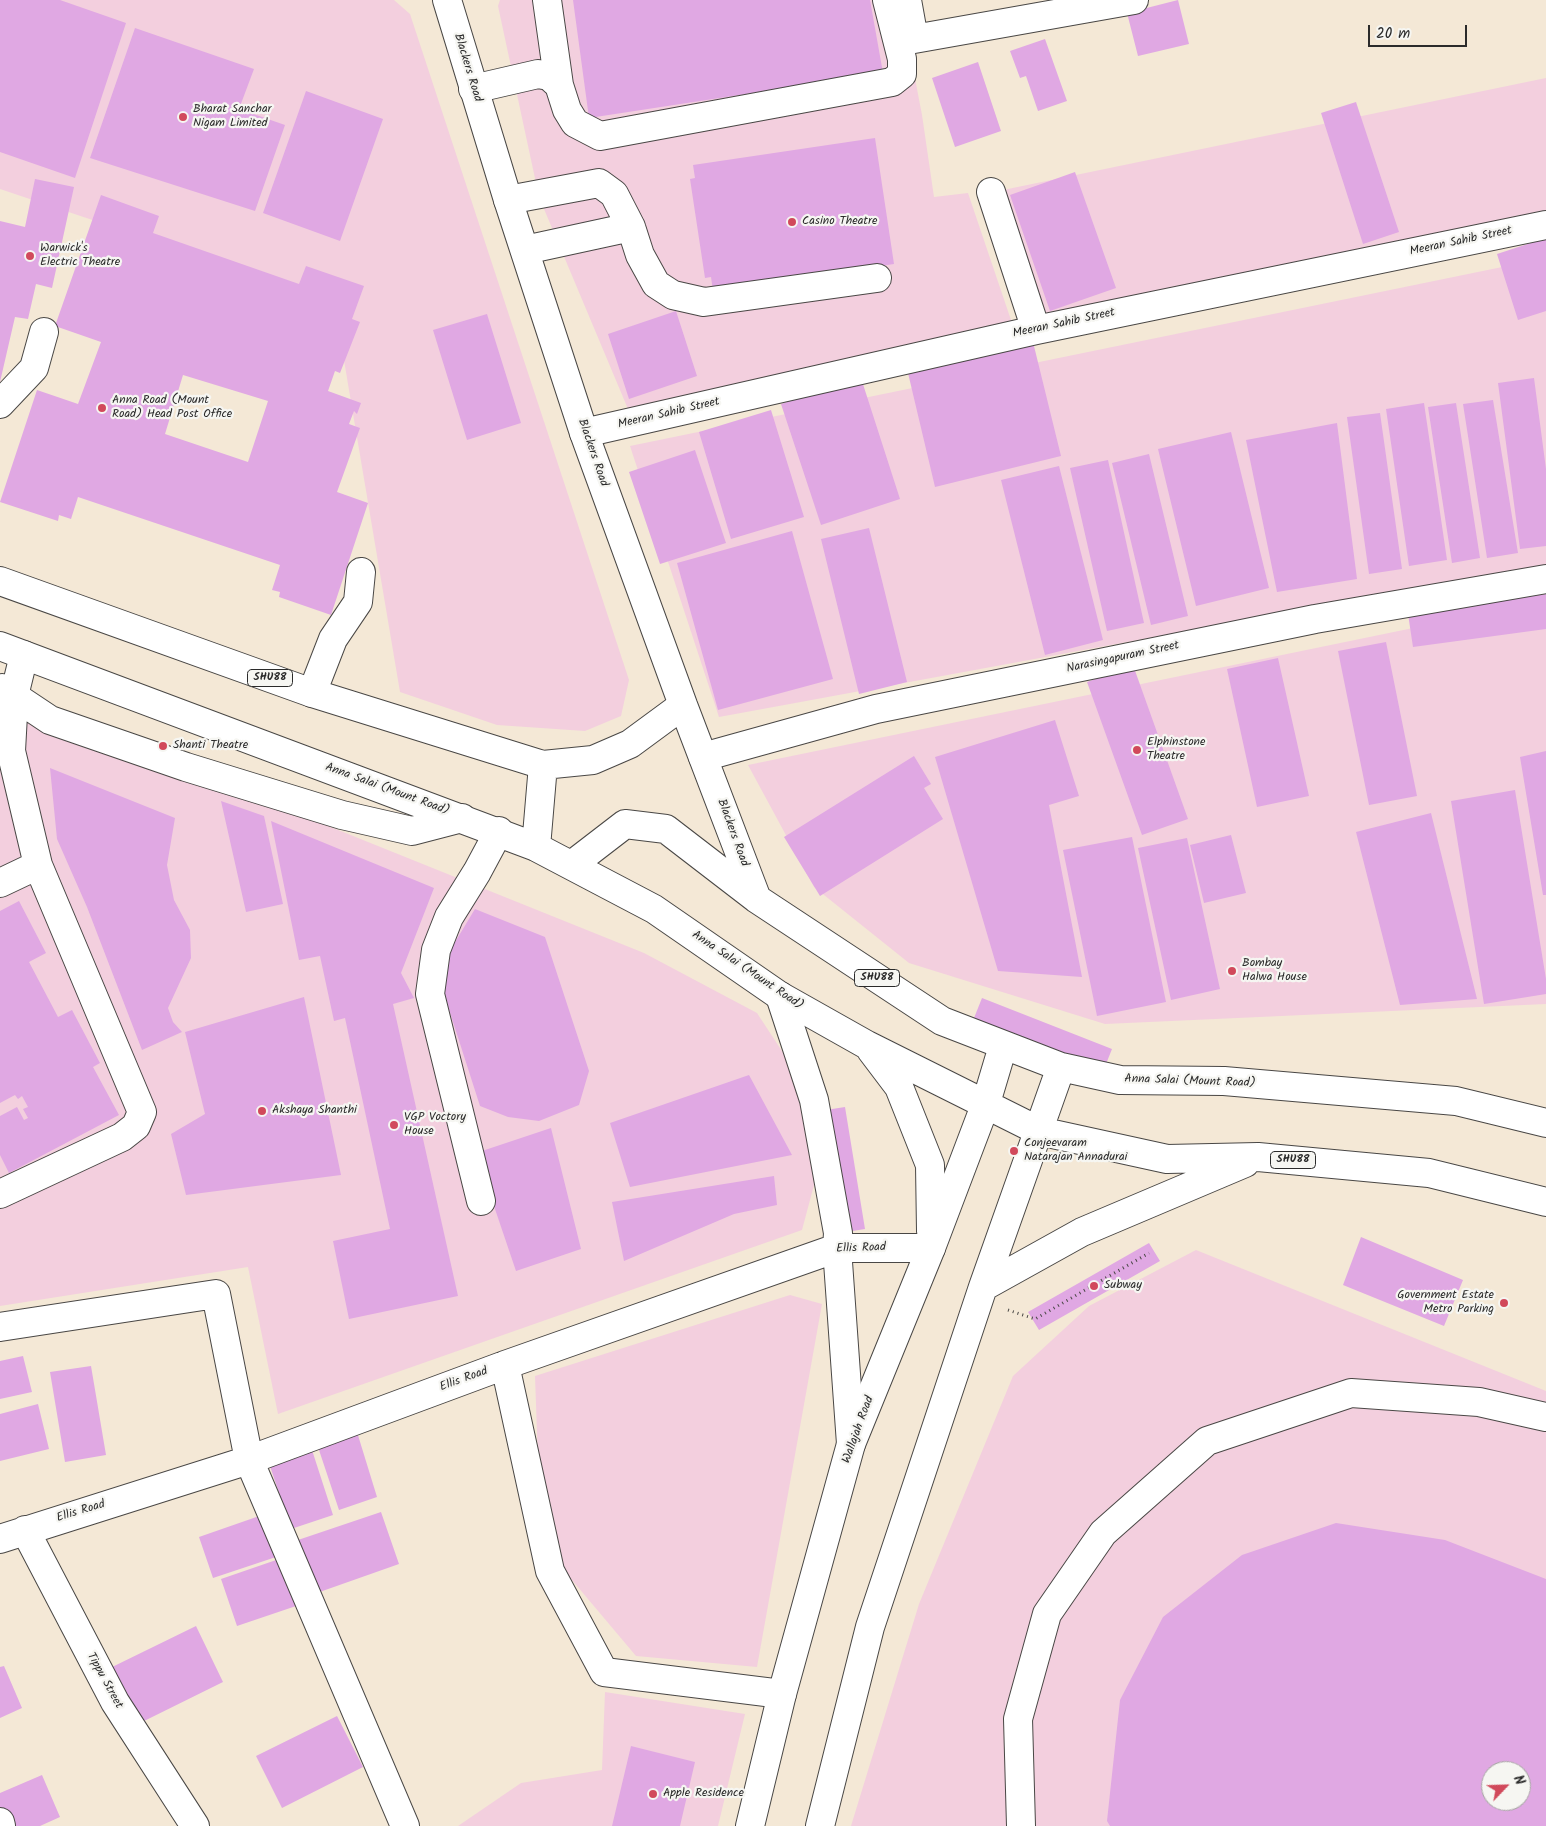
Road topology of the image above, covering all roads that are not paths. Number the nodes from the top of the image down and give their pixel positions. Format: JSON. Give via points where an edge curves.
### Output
{"nodes":[{"id":1,"x":447,"y":0,"type":"edge"},
{"id":2,"x":548,"y":0,"type":"edge"},
{"id":3,"x":887,"y":0,"type":"edge"},
{"id":4,"x":907,"y":0,"type":"edge"},
{"id":5,"x":1134,"y":0,"type":"edge"},
{"id":6,"x":1077,"y":5,"type":"edge"},
{"id":7,"x":559,"y":85,"type":"junction"},
{"id":8,"x":473,"y":89,"type":"junction"},
{"id":9,"x":991,"y":192,"type":"dead end"},
{"id":10,"x":508,"y":200,"type":"junction"},
{"id":11,"x":1546,"y":225,"type":"edge"},
{"id":12,"x":631,"y":227,"type":"junction"},
{"id":13,"x":525,"y":250,"type":"junction"},
{"id":14,"x":877,"y":278,"type":"dead end"},
{"id":15,"x":1036,"y":330,"type":"junction"},
{"id":16,"x":44,"y":332,"type":"dead end"},
{"id":17,"x":0,"y":404,"type":"edge"},
{"id":18,"x":584,"y":433,"type":"junction"},
{"id":19,"x":361,"y":572,"type":"dead end"},
{"id":20,"x":1546,"y":579,"type":"edge"},
{"id":21,"x":0,"y":581,"type":"edge"},
{"id":22,"x":12,"y":651,"type":"edge"},
{"id":23,"x":7,"y":692,"type":"edge"},
{"id":24,"x":312,"y":693,"type":"junction"},
{"id":25,"x":683,"y":705,"type":"junction"},
{"id":26,"x":704,"y":757,"type":"junction"},
{"id":27,"x":543,"y":765,"type":"junction"},
{"id":28,"x":462,"y":818,"type":"junction"},
{"id":29,"x":498,"y":831,"type":"junction"},
{"id":30,"x":536,"y":847,"type":"junction"},
{"id":31,"x":573,"y":864,"type":"junction"},
{"id":32,"x":38,"y":865,"type":"junction"},
{"id":33,"x":0,"y":883,"type":"edge"},
{"id":34,"x":757,"y":900,"type":"junction"},
{"id":35,"x":780,"y":996,"type":"junction"},
{"id":36,"x":867,"y":1045,"type":"junction"},
{"id":37,"x":1003,"y":1046,"type":"junction"},
{"id":38,"x":1061,"y":1067,"type":"junction"},
{"id":39,"x":986,"y":1103,"type":"junction"},
{"id":40,"x":1546,"y":1123,"type":"edge"},
{"id":41,"x":1039,"y":1131,"type":"junction"},
{"id":42,"x":1258,"y":1157,"type":"junction"},
{"id":43,"x":0,"y":1194,"type":"edge"},
{"id":44,"x":481,"y":1201,"type":"dead end"},
{"id":45,"x":1546,"y":1202,"type":"edge"},
{"id":46,"x":837,"y":1248,"type":"junction"},
{"id":47,"x":931,"y":1248,"type":"junction"},
{"id":48,"x":981,"y":1294,"type":"junction"},
{"id":49,"x":0,"y":1327,"type":"edge"},
{"id":50,"x":505,"y":1365,"type":"junction"},
{"id":51,"x":1546,"y":1416,"type":"edge"},
{"id":52,"x":851,"y":1444,"type":"junction"},
{"id":53,"x":249,"y":1460,"type":"junction"},
{"id":54,"x":12,"y":1534,"type":"edge"},
{"id":55,"x":782,"y":1694,"type":"junction"},
{"id":56,"x":0,"y":1822,"type":"edge"},
{"id":57,"x":1,"y":1826,"type":"edge"},
{"id":58,"x":195,"y":1826,"type":"edge"},
{"id":59,"x":405,"y":1826,"type":"edge"},
{"id":60,"x":750,"y":1826,"type":"edge"},
{"id":61,"x":820,"y":1826,"type":"edge"},
{"id":62,"x":1022,"y":1826,"type":"edge"}],
"edges":[{"from":1,"to":8,"type":"main road","name":"Blackers Road"},
{"from":2,"to":7,"type":"main road"},
{"from":3,"to":7,"type":"main road","via":[[902,59],[902,74],[892,82],[600,136],[575,123]]},
{"from":4,"to":6,"type":"main road","via":[[914,39]]},
{"from":5,"to":6,"type":"main road"},
{"from":7,"to":8,"type":"main road","via":[[549,76],[538,74]]},
{"from":8,"to":10,"type":"main road","name":"Blackers Road"},
{"from":9,"to":15,"type":"main road"},
{"from":10,"to":12,"type":"main road","via":[[599,183],[614,194]]},
{"from":10,"to":13,"type":"main road","name":"Blackers Road"},
{"from":11,"to":15,"type":"main road","name":"Meeran Sahib Street"},
{"from":12,"to":13,"type":"main road"},
{"from":12,"to":14,"type":"main road","via":[[640,255],[656,284],[673,295],[704,302]]},
{"from":13,"to":18,"type":"main road","name":"Blackers Road"},
{"from":15,"to":18,"type":"main road","name":"Meeran Sahib Street"},
{"from":16,"to":17,"type":"main road","via":[[34,368]]},
{"from":18,"to":25,"type":"main road","name":"Blackers Road"},
{"from":19,"to":24,"type":"main road","via":[[358,602],[333,639]]},
{"from":20,"to":26,"type":"main road","name":"Narasingapuram Street","via":[[1314,619],[876,708]]},
{"from":21,"to":24,"type":"main road","number":"SHU88"},
{"from":22,"to":23,"type":"main road"},
{"from":22,"to":28,"type":"main road","name":"Anna Salai (Mount Road)","number":"SHU88"},
{"from":23,"to":28,"type":"main road","via":[[50,720],[186,767],[342,815],[412,831]]},
{"from":23,"to":32,"type":"main road","via":[[11,751]]},
{"from":24,"to":27,"type":"main road","number":"SHU88"},
{"from":25,"to":26,"type":"main road","name":"Blackers Road"},
{"from":25,"to":27,"type":"main road","via":[[630,744],[593,760]]},
{"from":26,"to":34,"type":"main road","name":"Blackers Road"},
{"from":27,"to":30,"type":"main road"},
{"from":28,"to":29,"type":"main road","name":"Anna Salai (Mount Road)","number":"SHU88"},
{"from":29,"to":30,"type":"main road","name":"Anna Salai (Mount Road)","number":"SHU88"},
{"from":29,"to":44,"type":"main road","via":[[449,917],[436,950],[430,994]]},
{"from":30,"to":31,"type":"main road","name":"Anna Salai (Mount Road)","number":"SHU88"},
{"from":31,"to":34,"type":"main road","name":"Anna Salai (Mount Road)","via":[[625,824],[666,829]]},
{"from":31,"to":35,"type":"main road","name":"Anna Salai (Mount Road)","number":"SHU88","via":[[654,908]]},
{"from":32,"to":33,"type":"main road"},
{"from":32,"to":43,"type":"main road","via":[[142,1112],[136,1126],[122,1137]]},
{"from":34,"to":37,"type":"main road","name":"Anna Salai (Mount Road)","number":"SHU88","via":[[942,1021]]},
{"from":35,"to":36,"type":"main road","name":"Anna Salai (Mount Road)","number":"SHU88"},
{"from":35,"to":46,"type":"main road","via":[[814,1100],[838,1232]]},
{"from":36,"to":39,"type":"main road","name":"Anna Salai (Mount Road)","number":"SHU88"},
{"from":36,"to":47,"type":"main road","via":[[899,1086],[930,1165]]},
{"from":37,"to":38,"type":"main road","name":"Anna Salai (Mount Road)","number":"SHU88"},
{"from":37,"to":39,"type":"main road","name":"Wallajah Road"},
{"from":38,"to":40,"type":"main road","name":"Anna Salai (Mount Road)","number":"SHU88","via":[[1120,1080],[1224,1081],[1456,1101]]},
{"from":38,"to":41,"type":"main road"},
{"from":39,"to":41,"type":"main road","name":"Anna Salai (Mount Road)","number":"SHU88"},
{"from":39,"to":47,"type":"main road","name":"Wallajah Road"},
{"from":41,"to":42,"type":"main road","name":"Anna Salai (Mount Road)","number":"SHU88","via":[[1166,1159]]},
{"from":41,"to":48,"type":"main road"},
{"from":42,"to":45,"type":"main road","name":"Anna Salai (Mount Road)","number":"SHU88","via":[[1429,1173]]},
{"from":42,"to":48,"type":"main road","via":[[1082,1232]]},
{"from":46,"to":47,"type":"main road","name":"Ellis Road"},
{"from":46,"to":50,"type":"main road","name":"Ellis Road"},
{"from":46,"to":52,"type":"main road"},
{"from":47,"to":52,"type":"main road","name":"Wallajah Road"},
{"from":48,"to":61,"type":"main road","via":[[870,1627]]},
{"from":49,"to":53,"type":"main road","via":[[216,1294]]},
{"from":50,"to":53,"type":"main road","name":"Ellis Road"},
{"from":50,"to":55,"type":"main road","via":[[550,1571],[604,1672]]},
{"from":51,"to":62,"type":"main road","via":[[1479,1402],[1351,1393],[1207,1441],[1103,1533],[1046,1614],[1018,1719]]},
{"from":52,"to":55,"type":"main road","name":"Wallajah Road"},
{"from":53,"to":54,"type":"main road","name":"Ellis Road"},
{"from":53,"to":59,"type":"main road"},
{"from":54,"to":58,"type":"main road","name":"Tippu Street"},
{"from":55,"to":60,"type":"main road","name":"Wallajah Road"},
{"from":56,"to":57,"type":"main road"}]}
